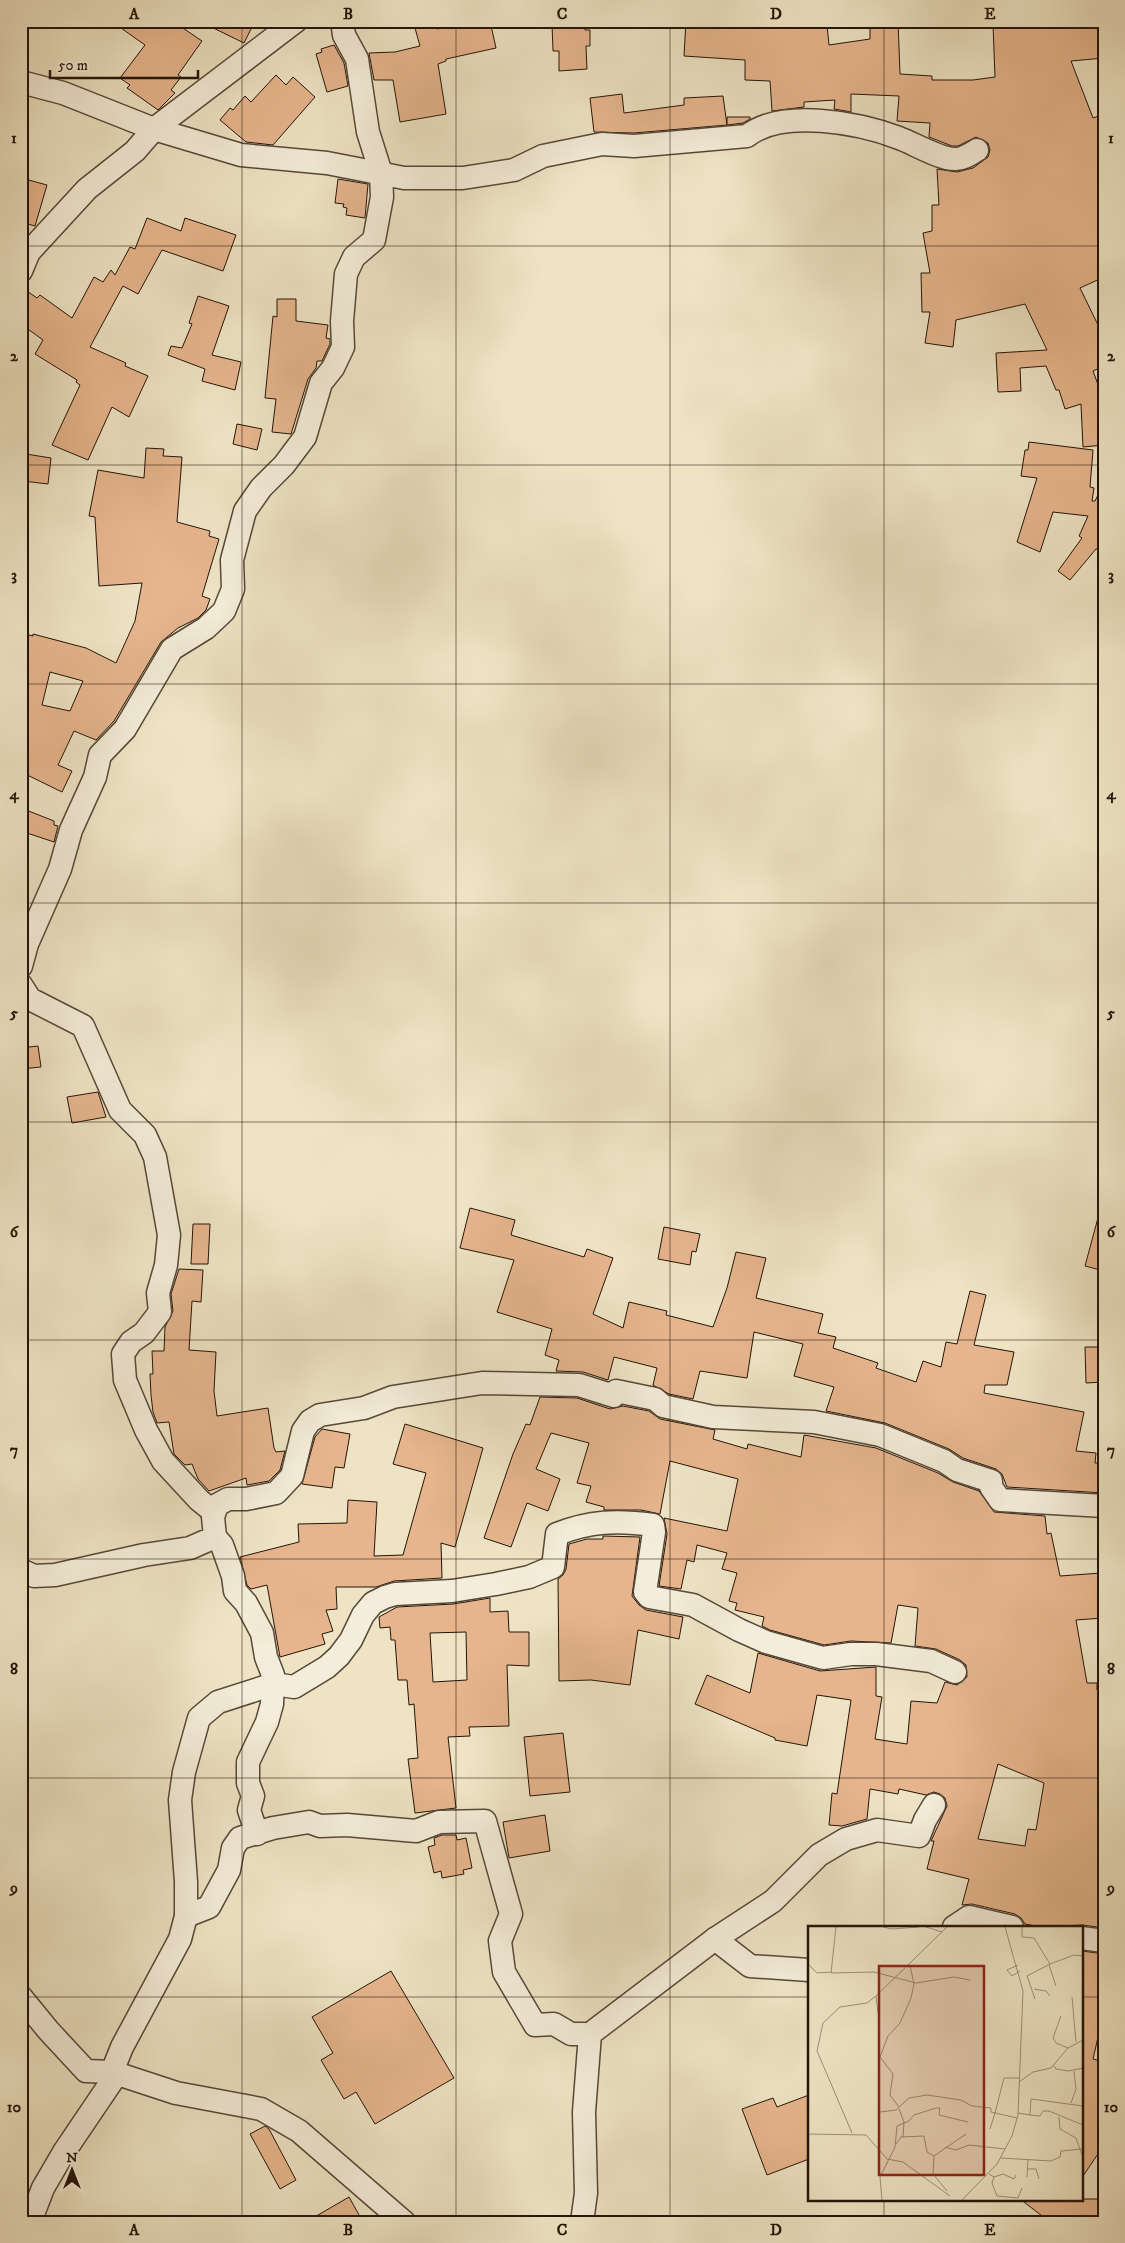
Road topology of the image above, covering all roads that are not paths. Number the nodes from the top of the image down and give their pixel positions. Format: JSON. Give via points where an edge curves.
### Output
{"nodes":[{"id":1,"x":296,"y":21,"type":"edge"},
{"id":2,"x":342,"y":21,"type":"edge"},
{"id":3,"x":21,"y":82,"type":"edge"},
{"id":4,"x":154,"y":129,"type":"junction"},
{"id":5,"x":977,"y":150,"type":"dead end"},
{"id":6,"x":381,"y":172,"type":"junction"},
{"id":7,"x":21,"y":271,"type":"edge"},
{"id":8,"x":21,"y":966,"type":"edge"},
{"id":9,"x":21,"y":985,"type":"edge"},
{"id":10,"x":1104,"y":1506,"type":"edge"},
{"id":11,"x":214,"y":1512,"type":"junction"},
{"id":12,"x":215,"y":1537,"type":"junction"},
{"id":13,"x":21,"y":1570,"type":"edge"},
{"id":14,"x":955,"y":1672,"type":"dead end"},
{"id":15,"x":274,"y":1684,"type":"junction"},
{"id":16,"x":934,"y":1805,"type":"dead end"},
{"id":17,"x":257,"y":1834,"type":"junction"},
{"id":18,"x":186,"y":1916,"type":"junction"},
{"id":19,"x":956,"y":1926,"type":"edge"},
{"id":20,"x":1008,"y":1926,"type":"edge"},
{"id":21,"x":1082,"y":1938,"type":"edge"},
{"id":22,"x":715,"y":1939,"type":"junction"},
{"id":23,"x":1104,"y":1941,"type":"edge"},
{"id":24,"x":808,"y":1970,"type":"edge"},
{"id":25,"x":21,"y":1997,"type":"edge"},
{"id":26,"x":590,"y":2034,"type":"junction"},
{"id":27,"x":112,"y":2072,"type":"junction"},
{"id":28,"x":30,"y":2222,"type":"edge"},
{"id":29,"x":404,"y":2222,"type":"edge"},
{"id":30,"x":582,"y":2222,"type":"edge"}],
"edges":[{"from":1,"to":4,"type":"street"},
{"from":2,"to":6,"type":"street","via":[[344,35],[357,59],[368,132]]},
{"from":3,"to":4,"type":"street","via":[[62,93]]},
{"from":4,"to":6,"type":"street","via":[[241,155]]},
{"from":4,"to":7,"type":"street","via":[[135,151],[87,190],[29,252]]},
{"from":5,"to":6,"type":"street","via":[[954,160],[899,138],[827,120],[772,123],[758,127],[748,136],[634,146],[602,144],[543,156],[514,170],[463,178],[404,178]]},
{"from":6,"to":8,"type":"street","via":[[382,197],[374,240],[354,257],[346,274],[343,347],[333,368],[321,382],[306,437],[245,510],[232,560],[233,589],[224,611],[206,628],[172,649],[125,729],[100,755],[95,777],[71,830],[60,869],[27,944]]},
{"from":9,"to":11,"type":"street","via":[[30,999],[84,1026],[120,1110],[145,1135],[155,1157],[169,1235],[166,1265],[158,1293],[160,1312],[123,1354],[125,1380],[163,1461],[198,1500]]},
{"from":10,"to":11,"type":"street","via":[[1000,1500],[991,1487],[991,1481],[957,1470],[944,1461],[880,1435],[814,1422],[714,1417],[663,1406],[655,1398],[616,1391],[614,1396],[579,1386],[516,1382],[482,1383],[393,1397],[364,1408],[320,1415],[310,1421],[304,1431],[292,1476],[276,1493],[228,1499],[217,1505]]},
{"from":11,"to":12,"type":"street"},
{"from":12,"to":13,"type":"street","via":[[190,1548],[55,1575],[34,1576]]},
{"from":12,"to":15,"type":"street","via":[[222,1545],[236,1591],[262,1633]]},
{"from":14,"to":15,"type":"street","via":[[931,1662],[876,1654],[823,1658],[766,1642],[694,1605],[649,1597],[645,1592],[653,1525],[612,1520],[557,1534],[553,1567],[548,1571],[452,1591],[395,1594],[373,1603],[351,1640],[327,1667],[294,1687]]},
{"from":15,"to":17,"type":"street","via":[[267,1722],[248,1762],[248,1783],[253,1796],[249,1810]]},
{"from":15,"to":18,"type":"street","via":[[218,1702],[199,1718],[180,1800]]},
{"from":16,"to":22,"type":"street","via":[[919,1836],[877,1830],[846,1839],[819,1855],[773,1901]]},
{"from":17,"to":18,"type":"street","via":[[240,1838],[233,1848],[229,1870],[209,1907]]},
{"from":17,"to":26,"type":"street","via":[[309,1822],[320,1826],[416,1831],[440,1822],[485,1822],[511,1914],[500,1941],[504,1972],[511,1987],[535,2025],[554,2024],[571,2034]]},
{"from":18,"to":27,"type":"street","via":[[180,1939],[122,2046]]},
{"from":19,"to":20,"type":"street","via":[[969,1917]]},
{"from":21,"to":23,"type":"street"},
{"from":22,"to":24,"type":"street","via":[[750,1966]]},
{"from":22,"to":26,"type":"street"},
{"from":25,"to":27,"type":"street","via":[[86,2071]]},
{"from":26,"to":30,"type":"street","via":[[584,2112],[586,2193]]},
{"from":27,"to":28,"type":"street","via":[[112,2081],[43,2188]]},
{"from":27,"to":29,"type":"street","via":[[176,2093],[261,2109],[299,2131]]}]}
